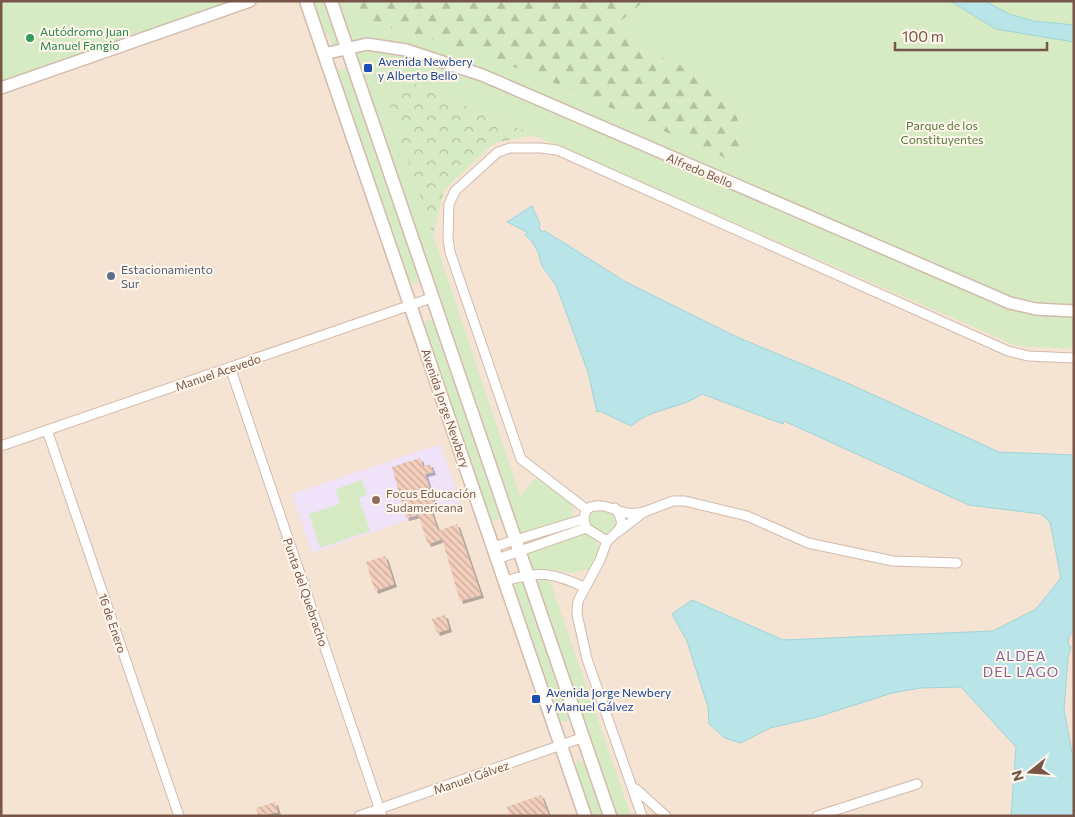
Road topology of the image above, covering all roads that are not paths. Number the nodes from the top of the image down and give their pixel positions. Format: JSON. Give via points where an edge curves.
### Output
{"nodes":[{"id":1,"x":250,"y":1,"type":"edge"},
{"id":2,"x":306,"y":1,"type":"edge"},
{"id":3,"x":332,"y":1,"type":"edge"},
{"id":4,"x":349,"y":48,"type":"junction"},
{"id":5,"x":324,"y":54,"type":"junction"},
{"id":6,"x":1,"y":88,"type":"edge"},
{"id":7,"x":434,"y":297,"type":"junction"},
{"id":8,"x":410,"y":305,"type":"junction"},
{"id":9,"x":1074,"y":311,"type":"edge"},
{"id":10,"x":1074,"y":358,"type":"edge"},
{"id":11,"x":230,"y":367,"type":"junction"},
{"id":12,"x":47,"y":430,"type":"junction"},
{"id":13,"x":1,"y":446,"type":"edge"},
{"id":14,"x":615,"y":508,"type":"junction"},
{"id":15,"x":644,"y":512,"type":"junction"},
{"id":16,"x":585,"y":519,"type":"junction"},
{"id":17,"x":618,"y":532,"type":"junction"},
{"id":18,"x":607,"y":541,"type":"junction"},
{"id":19,"x":518,"y":545,"type":"junction"},
{"id":20,"x":495,"y":553,"type":"junction"},
{"id":21,"x":957,"y":563,"type":"dead end"},
{"id":22,"x":528,"y":574,"type":"junction"},
{"id":23,"x":505,"y":581,"type":"junction"},
{"id":24,"x":584,"y":587,"type":"junction"},
{"id":25,"x":584,"y":737,"type":"junction"},
{"id":26,"x":561,"y":745,"type":"junction"},
{"id":27,"x":916,"y":784,"type":"dead end"},
{"id":28,"x":634,"y":788,"type":"junction"},
{"id":29,"x":381,"y":812,"type":"edge"},
{"id":30,"x":178,"y":816,"type":"edge"},
{"id":31,"x":358,"y":816,"type":"edge"},
{"id":32,"x":585,"y":816,"type":"edge"},
{"id":33,"x":610,"y":816,"type":"edge"},
{"id":34,"x":642,"y":816,"type":"edge"},
{"id":35,"x":666,"y":816,"type":"edge"},
{"id":36,"x":817,"y":816,"type":"edge"}],
"edges":[{"from":1,"to":6,"type":"street"},
{"from":2,"to":5,"type":"main road","name":"Avenida Jorge Newbery"},
{"from":3,"to":4,"type":"main road","name":"Avenida Jorge Newbery"},
{"from":4,"to":5,"type":"street","name":"Alfredo Bello"},
{"from":4,"to":7,"type":"main road","name":"Avenida Jorge Newbery"},
{"from":4,"to":9,"type":"street","name":"Alfredo Bello","via":[[368,44],[406,50],[482,75],[1010,303],[1036,309]]},
{"from":5,"to":8,"type":"main road","name":"Avenida Jorge Newbery"},
{"from":7,"to":8,"type":"street","name":"Manuel Acevedo"},
{"from":7,"to":19,"type":"main road","name":"Avenida Jorge Newbery"},
{"from":8,"to":11,"type":"street","name":"Manuel Acevedo"},
{"from":8,"to":20,"type":"main road","name":"Avenida Jorge Newbery"},
{"from":10,"to":16,"type":"street","via":[[1028,356],[1008,351],[557,150],[510,148],[498,152],[455,191],[449,204],[450,252],[521,459]]},
{"from":11,"to":12,"type":"street","name":"Manuel Acevedo"},
{"from":11,"to":29,"type":"street","name":"Punta del Quebracho"},
{"from":12,"to":13,"type":"street","name":"Manuel Acevedo"},
{"from":12,"to":30,"type":"street","name":"16 de Enero"},
{"from":14,"to":15,"type":"street","via":[[627,513]]},
{"from":14,"to":16,"type":"street","via":[[603,505]]},
{"from":14,"to":17,"type":"street","via":[[622,517]]},
{"from":15,"to":17,"type":"street"},
{"from":15,"to":21,"type":"street","via":[[673,501],[686,501],[747,516],[808,543],[892,561]]},
{"from":16,"to":18,"type":"street"},
{"from":16,"to":19,"type":"street"},
{"from":17,"to":18,"type":"street"},
{"from":18,"to":24,"type":"street"},
{"from":19,"to":20,"type":"street"},
{"from":19,"to":22,"type":"main road","name":"Avenida Jorge Newbery"},
{"from":20,"to":23,"type":"main road","name":"Avenida Jorge Newbery"},
{"from":22,"to":23,"type":"street"},
{"from":22,"to":24,"type":"street","via":[[561,576]]},
{"from":22,"to":25,"type":"main road","name":"Avenida Jorge Newbery"},
{"from":23,"to":26,"type":"main road","name":"Avenida Jorge Newbery"},
{"from":24,"to":28,"type":"street","via":[[578,601],[580,633]]},
{"from":25,"to":26,"type":"street","name":"Manuel Gálvez"},
{"from":25,"to":33,"type":"main road","name":"Avenida Jorge Newbery"},
{"from":26,"to":29,"type":"street","name":"Manuel Gálvez"},
{"from":26,"to":32,"type":"main road","name":"Avenida Jorge Newbery"},
{"from":27,"to":36,"type":"street"},
{"from":28,"to":34,"type":"street"},
{"from":28,"to":35,"type":"street"},
{"from":29,"to":31,"type":"street","name":"Manuel Gálvez"}]}
